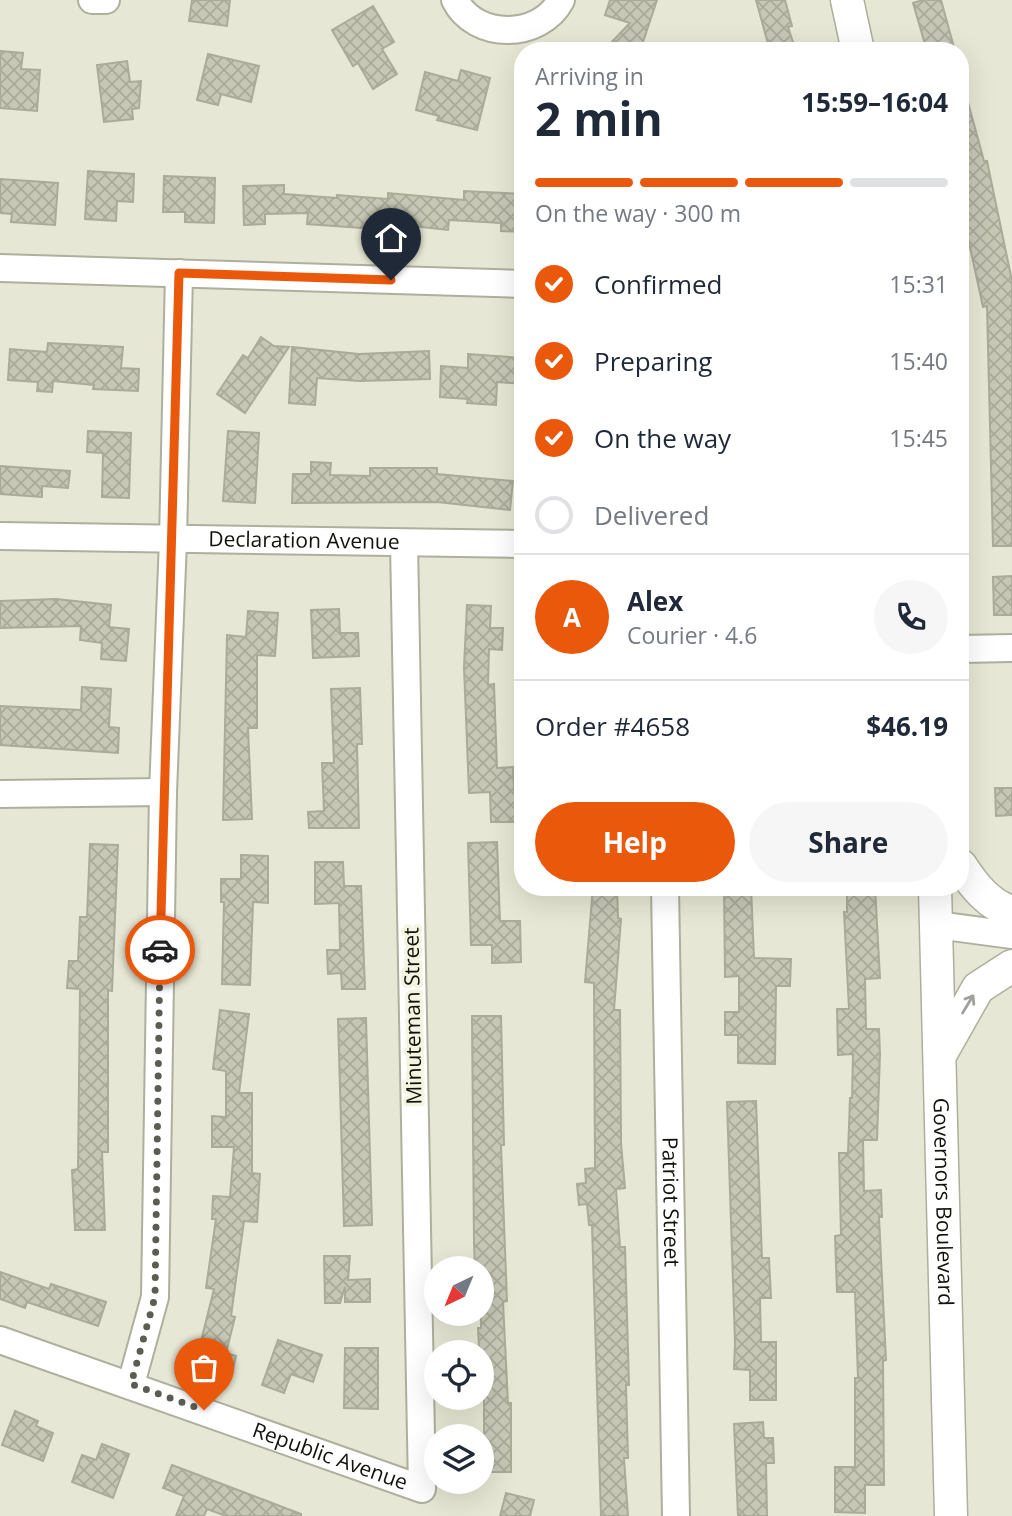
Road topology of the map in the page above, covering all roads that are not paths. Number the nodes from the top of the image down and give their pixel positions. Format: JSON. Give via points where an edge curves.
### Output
{"nodes":[{"id":1,"x":92,"y":0,"type":"edge"},
{"id":2,"x":106,"y":0,"type":"edge"},
{"id":3,"x":454,"y":0,"type":"edge"},
{"id":4,"x":561,"y":0,"type":"edge"},
{"id":5,"x":847,"y":0,"type":"edge"},
{"id":6,"x":856,"y":42,"type":"edge"},
{"id":7,"x":0,"y":268,"type":"edge"},
{"id":8,"x":179,"y":273,"type":"junction"},
{"id":9,"x":514,"y":284,"type":"edge"},
{"id":10,"x":0,"y":536,"type":"edge"},
{"id":11,"x":173,"y":540,"type":"junction"},
{"id":12,"x":404,"y":542,"type":"junction"},
{"id":13,"x":514,"y":544,"type":"edge"},
{"id":14,"x":1012,"y":648,"type":"edge"},
{"id":15,"x":969,"y":649,"type":"edge"},
{"id":16,"x":163,"y":792,"type":"junction"},
{"id":17,"x":0,"y":794,"type":"edge"},
{"id":18,"x":969,"y":879,"type":"edge"},
{"id":19,"x":665,"y":896,"type":"edge"},
{"id":20,"x":935,"y":896,"type":"edge"},
{"id":21,"x":1012,"y":912,"type":"edge"},
{"id":22,"x":937,"y":925,"type":"junction"},
{"id":23,"x":1012,"y":935,"type":"edge"},
{"id":24,"x":1012,"y":965,"type":"edge"},
{"id":25,"x":940,"y":1056,"type":"junction"},
{"id":26,"x":0,"y":1340,"type":"edge"},
{"id":27,"x":131,"y":1384,"type":"junction"},
{"id":28,"x":422,"y":1489,"type":"joint"},
{"id":29,"x":676,"y":1516,"type":"edge"},
{"id":30,"x":951,"y":1516,"type":"edge"}],
"edges":[{"from":1,"to":2,"type":"street"},
{"from":3,"to":4,"type":"street","via":[[472,19],[509,31],[545,19]]},
{"from":5,"to":6,"type":"main road"},
{"from":7,"to":8,"type":"street"},
{"from":8,"to":9,"type":"street"},
{"from":8,"to":11,"type":"street"},
{"from":10,"to":11,"type":"street","name":"Declaration Avenue"},
{"from":11,"to":12,"type":"street","name":"Declaration Avenue"},
{"from":11,"to":16,"type":"street"},
{"from":12,"to":13,"type":"street","name":"Declaration Avenue"},
{"from":12,"to":28,"type":"street","name":"Minuteman Street"},
{"from":14,"to":15,"type":"street"},
{"from":16,"to":17,"type":"street"},
{"from":16,"to":27,"type":"street","via":[[155,1297]]},
{"from":18,"to":21,"type":"main road","via":[[998,908]]},
{"from":19,"to":29,"type":"street","name":"Patriot Street"},
{"from":20,"to":22,"type":"main road","name":"Governors Boulevard"},
{"from":22,"to":23,"type":"street"},
{"from":22,"to":25,"type":"main road","name":"Governors Boulevard"},
{"from":25,"to":24,"type":"main road","one_way":true,"via":[[978,988]]},
{"from":25,"to":30,"type":"main road","name":"Governors Boulevard"},
{"from":26,"to":27,"type":"street","name":"Republic Avenue"},
{"from":27,"to":28,"type":"street","name":"Republic Avenue"}]}
